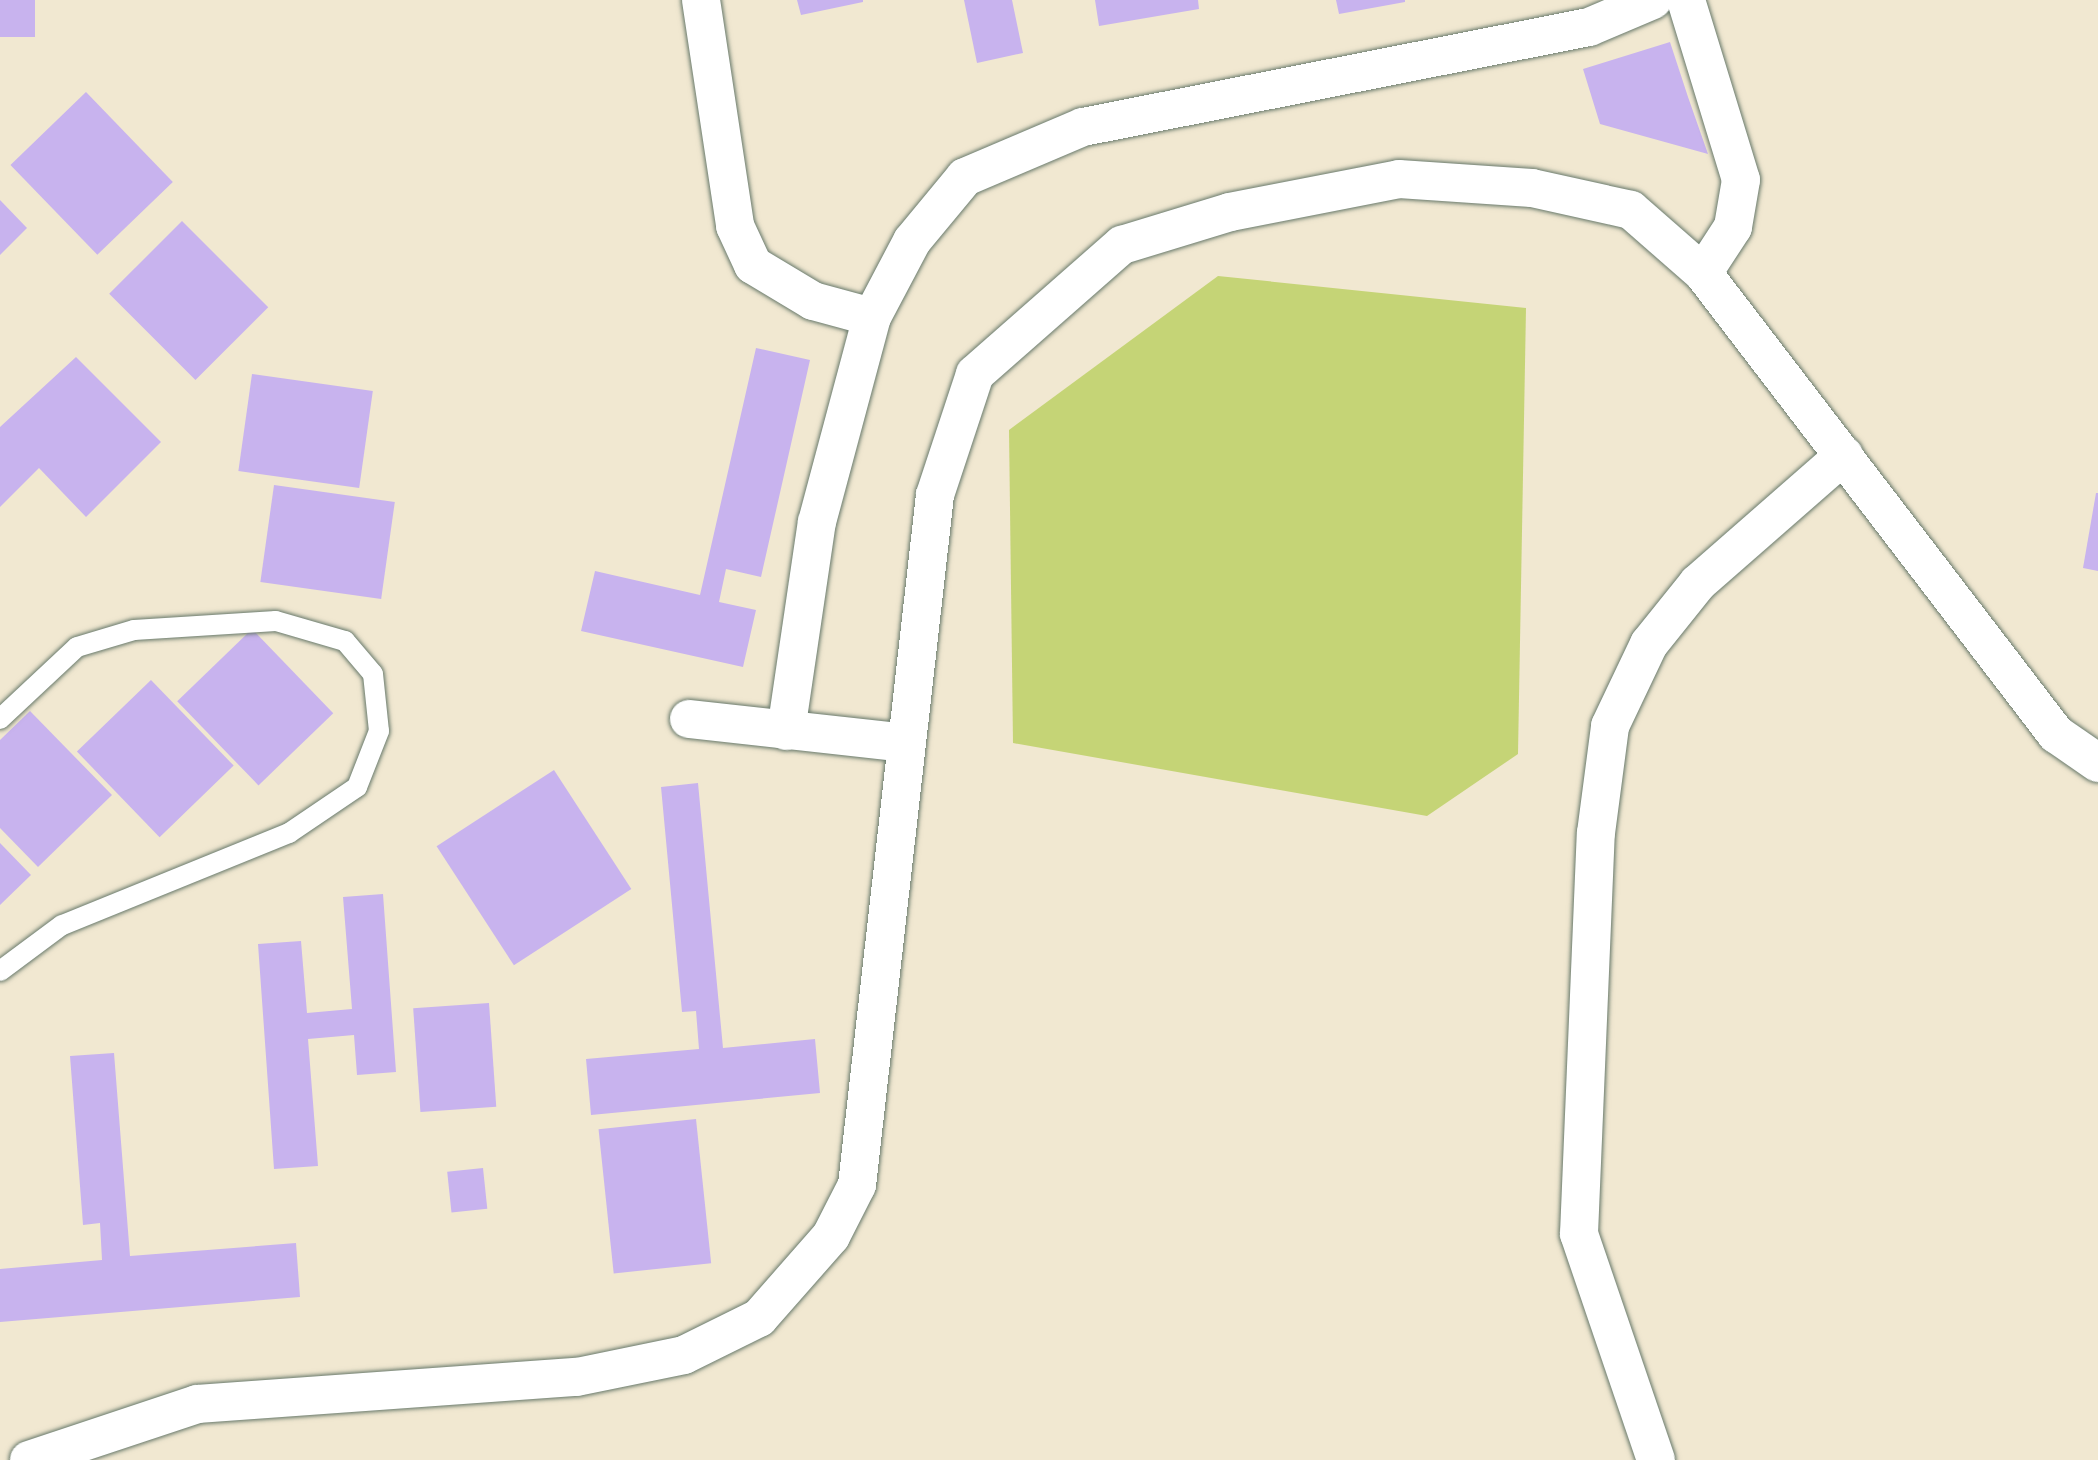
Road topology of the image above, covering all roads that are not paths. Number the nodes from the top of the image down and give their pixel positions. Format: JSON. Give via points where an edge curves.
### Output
{"nodes":[{"id":1,"x":701,"y":0,"type":"edge"},
{"id":2,"x":1653,"y":0,"type":"edge"},
{"id":3,"x":1686,"y":0,"type":"edge"},
{"id":4,"x":1703,"y":273,"type":"junction"},
{"id":5,"x":872,"y":316,"type":"junction"},
{"id":6,"x":1844,"y":456,"type":"junction"},
{"id":7,"x":0,"y":719,"type":"edge"},
{"id":8,"x":689,"y":719,"type":"dead end"},
{"id":9,"x":786,"y":730,"type":"junction"},
{"id":10,"x":906,"y":744,"type":"junction"},
{"id":11,"x":2098,"y":763,"type":"edge"},
{"id":12,"x":0,"y":971,"type":"edge"},
{"id":13,"x":29,"y":1460,"type":"edge"},
{"id":14,"x":1656,"y":1460,"type":"edge"}],
"edges":[{"from":1,"to":5,"type":"street","via":[[734,226],[752,264],[800,296]]},
{"from":2,"to":5,"type":"street","via":[[1589,27],[1083,127],[1006,152],[966,177],[912,241]]},
{"from":3,"to":4,"type":"street","via":[[1741,180],[1733,226]]},
{"from":4,"to":6,"type":"street"},
{"from":4,"to":10,"type":"street","via":[[1631,210],[1532,188],[1399,179],[1230,212],[1122,245],[974,374],[936,495]]},
{"from":5,"to":9,"type":"street","via":[[817,522]]},
{"from":6,"to":11,"type":"street","via":[[2056,734]]},
{"from":6,"to":14,"type":"street","via":[[1698,584],[1648,644],[1610,726],[1596,833],[1578,1234]]},
{"from":7,"to":12,"type":"lane","via":[[77,647],[134,630],[276,621],[346,640],[374,674],[379,731],[357,787],[289,833],[62,924]]},
{"from":8,"to":9,"type":"street"},
{"from":9,"to":10,"type":"street"},
{"from":10,"to":13,"type":"street","via":[[857,1185],[831,1236],[759,1318],[684,1355],[577,1377],[197,1404]]}]}
